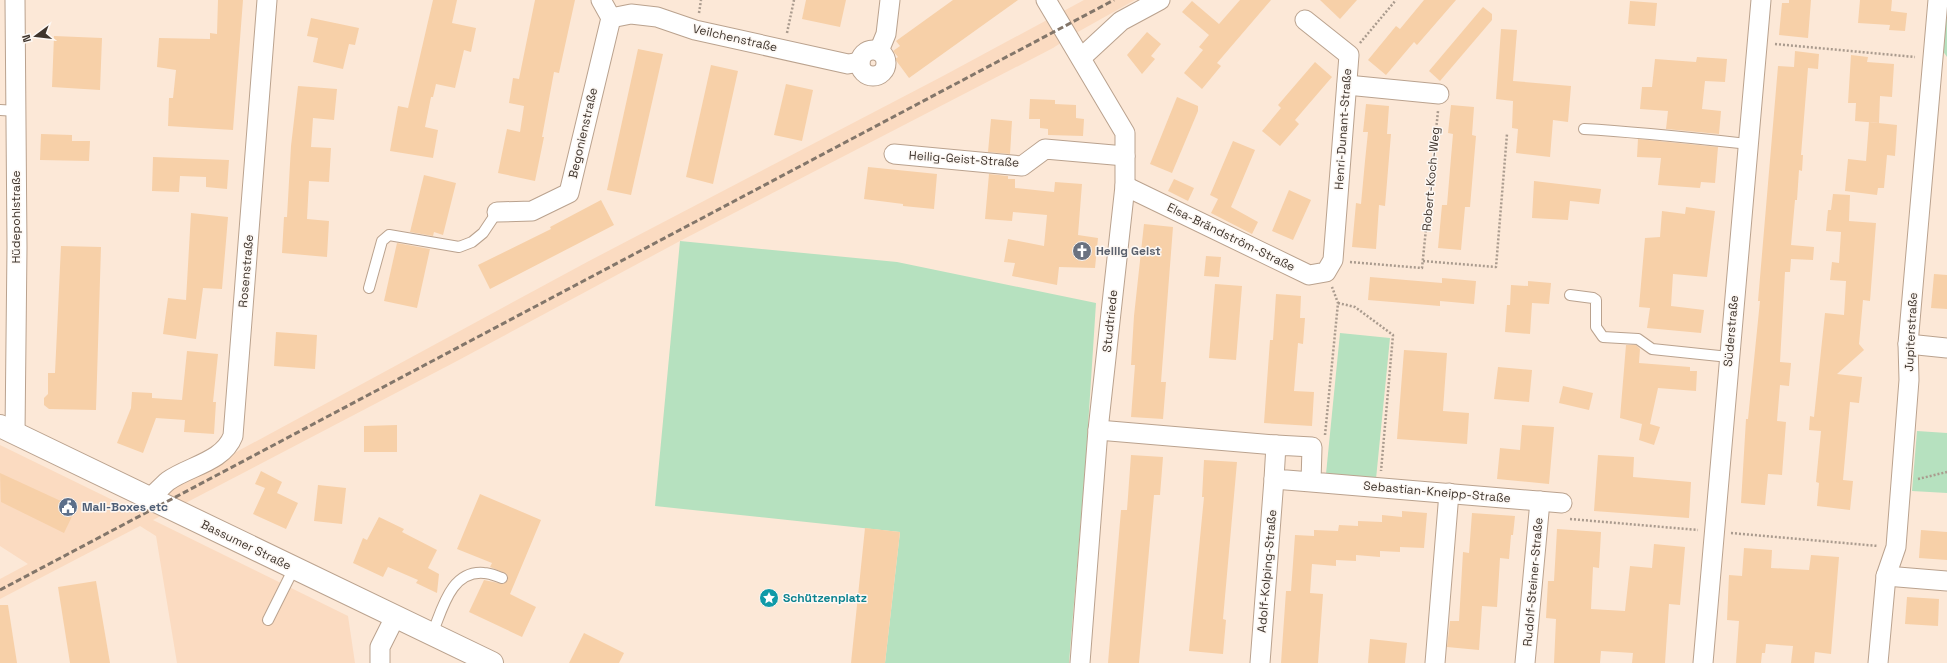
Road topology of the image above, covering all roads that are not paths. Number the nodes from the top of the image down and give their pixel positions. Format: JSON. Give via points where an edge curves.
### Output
{"nodes":[{"id":1,"x":15,"y":0,"type":"edge"},
{"id":2,"x":267,"y":0,"type":"edge"},
{"id":3,"x":601,"y":0,"type":"edge"},
{"id":4,"x":890,"y":0,"type":"edge"},
{"id":5,"x":1046,"y":0,"type":"edge"},
{"id":6,"x":1160,"y":0,"type":"edge"},
{"id":7,"x":1761,"y":0,"type":"edge"},
{"id":8,"x":1938,"y":0,"type":"edge"},
{"id":9,"x":611,"y":18,"type":"junction"},
{"id":10,"x":1305,"y":20,"type":"dead end"},
{"id":11,"x":1081,"y":58,"type":"junction"},
{"id":12,"x":1938,"y":62,"type":"edge"},
{"id":13,"x":1347,"y":85,"type":"junction"},
{"id":14,"x":1439,"y":94,"type":"road end"},
{"id":15,"x":8,"y":110,"type":"edge"},
{"id":16,"x":1584,"y":129,"type":"dead end"},
{"id":17,"x":1748,"y":144,"type":"junction"},
{"id":18,"x":894,"y":154,"type":"dead end"},
{"id":19,"x":1125,"y":156,"type":"junction"},
{"id":20,"x":1125,"y":186,"type":"junction"},
{"id":21,"x":497,"y":212,"type":"joint"},
{"id":22,"x":1330,"y":266,"type":"joint"},
{"id":23,"x":369,"y":288,"type":"dead end"},
{"id":24,"x":1570,"y":295,"type":"dead end"},
{"id":25,"x":1908,"y":344,"type":"junction"},
{"id":26,"x":1947,"y":348,"type":"edge"},
{"id":27,"x":1729,"y":357,"type":"junction"},
{"id":28,"x":7,"y":430,"type":"edge"},
{"id":29,"x":1098,"y":430,"type":"junction"},
{"id":30,"x":1276,"y":445,"type":"junction"},
{"id":31,"x":1274,"y":480,"type":"junction"},
{"id":32,"x":1311,"y":482,"type":"junction"},
{"id":33,"x":1449,"y":493,"type":"junction"},
{"id":34,"x":150,"y":498,"type":"junction"},
{"id":35,"x":1540,"y":501,"type":"junction"},
{"id":36,"x":1564,"y":511,"type":"road end"},
{"id":37,"x":294,"y":568,"type":"junction"},
{"id":38,"x":1886,"y":576,"type":"junction"},
{"id":39,"x":502,"y":578,"type":"dead end"},
{"id":40,"x":1947,"y":581,"type":"edge"},
{"id":41,"x":395,"y":617,"type":"junction"},
{"id":42,"x":268,"y":620,"type":"dead end"},
{"id":43,"x":432,"y":634,"type":"junction"},
{"id":44,"x":380,"y":663,"type":"edge"},
{"id":45,"x":492,"y":663,"type":"edge"},
{"id":46,"x":1080,"y":663,"type":"edge"},
{"id":47,"x":1260,"y":663,"type":"edge"},
{"id":48,"x":1435,"y":663,"type":"edge"},
{"id":49,"x":1525,"y":663,"type":"edge"},
{"id":50,"x":1703,"y":663,"type":"edge"},
{"id":51,"x":1878,"y":663,"type":"edge"}],
"edges":[{"from":1,"to":15,"type":"street","name":"Hüdepohlstraße"},
{"from":2,"to":34,"type":"street","name":"Rosenstraße","via":[[233,436],[230,444],[220,454],[169,481]]},
{"from":3,"to":9,"type":"street"},
{"from":4,"to":9,"type":"street","name":"Veilchenstraße","via":[[886,34],[879,51],[885,58],[886,67],[880,74],[870,76],[863,71],[860,62],[848,64],[695,30],[657,17],[631,14]]},
{"from":5,"to":11,"type":"street","name":"Studtriede"},
{"from":6,"to":11,"type":"street","via":[[1121,21]]},
{"from":7,"to":17,"type":"street","name":"Süderstraße"},
{"from":8,"to":12,"type":"street","name":"Jupiterstraße"},
{"from":9,"to":21,"type":"street","name":"Begonienstraße","via":[[569,193],[532,211]]},
{"from":10,"to":13,"type":"street","name":"Henri-Dunant-Straße","via":[[1349,55]]},
{"from":11,"to":19,"type":"street","name":"Studtriede","via":[[1125,133]]},
{"from":12,"to":25,"type":"street","name":"Jupiterstraße"},
{"from":13,"to":14,"type":"street"},
{"from":13,"to":22,"type":"street","name":"Henri-Dunant-Straße"},
{"from":15,"to":28,"type":"street","name":"Hüdepohlstraße"},
{"from":16,"to":17,"type":"lane","via":[[1651,132]]},
{"from":17,"to":27,"type":"street","name":"Süderstraße"},
{"from":18,"to":19,"type":"street","name":"Heilig-Geist-Straße","via":[[1022,166],[1045,148]]},
{"from":19,"to":20,"type":"street","name":"Studtriede"},
{"from":20,"to":22,"type":"street","name":"Elsa-Brändström-Straße","via":[[1309,275]]},
{"from":20,"to":29,"type":"street","name":"Studtriede"},
{"from":21,"to":23,"type":"lane","via":[[483,233],[472,242],[459,247],[390,235],[382,241]]},
{"from":24,"to":27,"type":"lane","via":[[1596,300],[1596,326],[1603,337],[1638,339],[1652,349]]},
{"from":25,"to":26,"type":"street"},
{"from":25,"to":38,"type":"street","name":"Jupiterstraße","via":[[1909,380],[1896,547]]},
{"from":27,"to":50,"type":"street","name":"Süderstraße"},
{"from":28,"to":34,"type":"street","name":"Bassumer Straße"},
{"from":29,"to":30,"type":"street"},
{"from":29,"to":46,"type":"street","name":"Studtriede"},
{"from":30,"to":31,"type":"street"},
{"from":30,"to":32,"type":"street","via":[[1312,447]]},
{"from":31,"to":32,"type":"street","name":"Sebastian-Kneipp-Straße"},
{"from":31,"to":47,"type":"street","name":"Adolf-Kolping-Straße"},
{"from":32,"to":33,"type":"street","name":"Sebastian-Kneipp-Straße"},
{"from":33,"to":35,"type":"street","name":"Sebastian-Kneipp-Straße"},
{"from":33,"to":48,"type":"street"},
{"from":34,"to":37,"type":"street","name":"Bassumer Straße"},
{"from":35,"to":36,"type":"street","name":"Sebastian-Kneipp-Straße"},
{"from":35,"to":49,"type":"street","name":"Rudolf-Steiner-Straße"},
{"from":37,"to":41,"type":"street","name":"Bassumer Straße"},
{"from":37,"to":42,"type":"lane"},
{"from":38,"to":40,"type":"street"},
{"from":38,"to":51,"type":"street","name":"Jupiterstraße"},
{"from":39,"to":43,"type":"lane","via":[[480,573],[458,581],[452,588]]},
{"from":41,"to":43,"type":"street","name":"Bassumer Straße"},
{"from":41,"to":44,"type":"street","via":[[380,647]]},
{"from":43,"to":45,"type":"street","name":"Bassumer Straße"}]}
